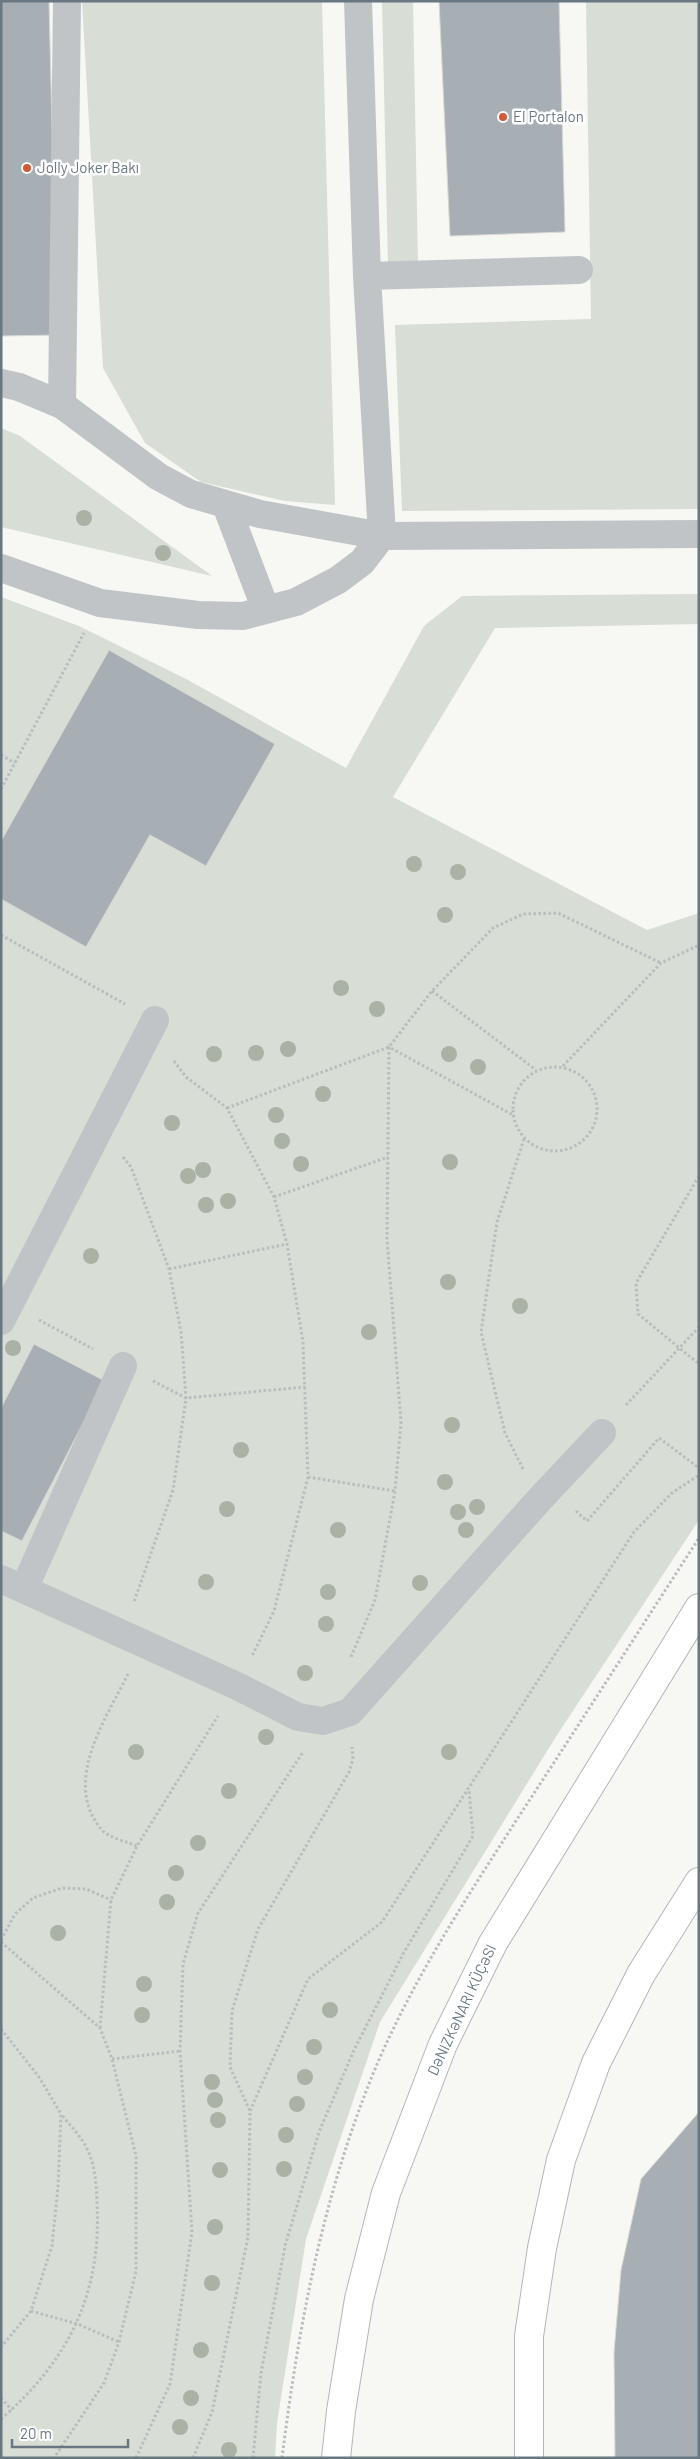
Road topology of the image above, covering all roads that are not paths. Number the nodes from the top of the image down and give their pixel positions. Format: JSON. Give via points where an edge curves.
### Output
{"nodes":[{"id":1,"x":67,"y":1,"type":"edge"},
{"id":2,"x":358,"y":1,"type":"edge"},
{"id":3,"x":579,"y":270,"type":"dead end"},
{"id":4,"x":367,"y":276,"type":"junction"},
{"id":5,"x":1,"y":383,"type":"edge"},
{"id":6,"x":62,"y":405,"type":"junction"},
{"id":7,"x":226,"y":505,"type":"junction"},
{"id":8,"x":699,"y":534,"type":"edge"},
{"id":9,"x":382,"y":536,"type":"junction"},
{"id":10,"x":1,"y":568,"type":"edge"},
{"id":11,"x":266,"y":610,"type":"junction"},
{"id":12,"x":155,"y":1020,"type":"road end"},
{"id":13,"x":1,"y":1321,"type":"edge"},
{"id":14,"x":123,"y":1366,"type":"dead end"},
{"id":15,"x":602,"y":1433,"type":"dead end"},
{"id":16,"x":13,"y":1584,"type":"edge"},
{"id":17,"x":699,"y":1608,"type":"edge"},
{"id":18,"x":699,"y":1882,"type":"edge"},
{"id":19,"x":336,"y":2458,"type":"edge"},
{"id":20,"x":529,"y":2458,"type":"edge"}],
"edges":[{"from":1,"to":6,"type":"lane"},
{"from":2,"to":4,"type":"lane"},
{"from":3,"to":4,"type":"lane"},
{"from":4,"to":9,"type":"lane"},
{"from":5,"to":6,"type":"lane"},
{"from":6,"to":7,"type":"lane","via":[[159,477],[191,494]]},
{"from":7,"to":9,"type":"lane"},
{"from":7,"to":11,"type":"lane"},
{"from":8,"to":9,"type":"lane"},
{"from":9,"to":11,"type":"lane","via":[[362,562],[338,580],[296,602]]},
{"from":10,"to":11,"type":"lane","via":[[100,603],[198,615],[243,616]]},
{"from":12,"to":13,"type":"lane"},
{"from":14,"to":16,"type":"lane"},
{"from":15,"to":16,"type":"lane","via":[[350,1712],[323,1721],[298,1717]]},
{"from":17,"to":19,"type":"highway","via":[[493,1943],[443,2044],[386,2193],[359,2298]]},
{"from":18,"to":20,"type":"highway","via":[[641,1974],[596,2063],[561,2160],[542,2248],[529,2336]]}]}
